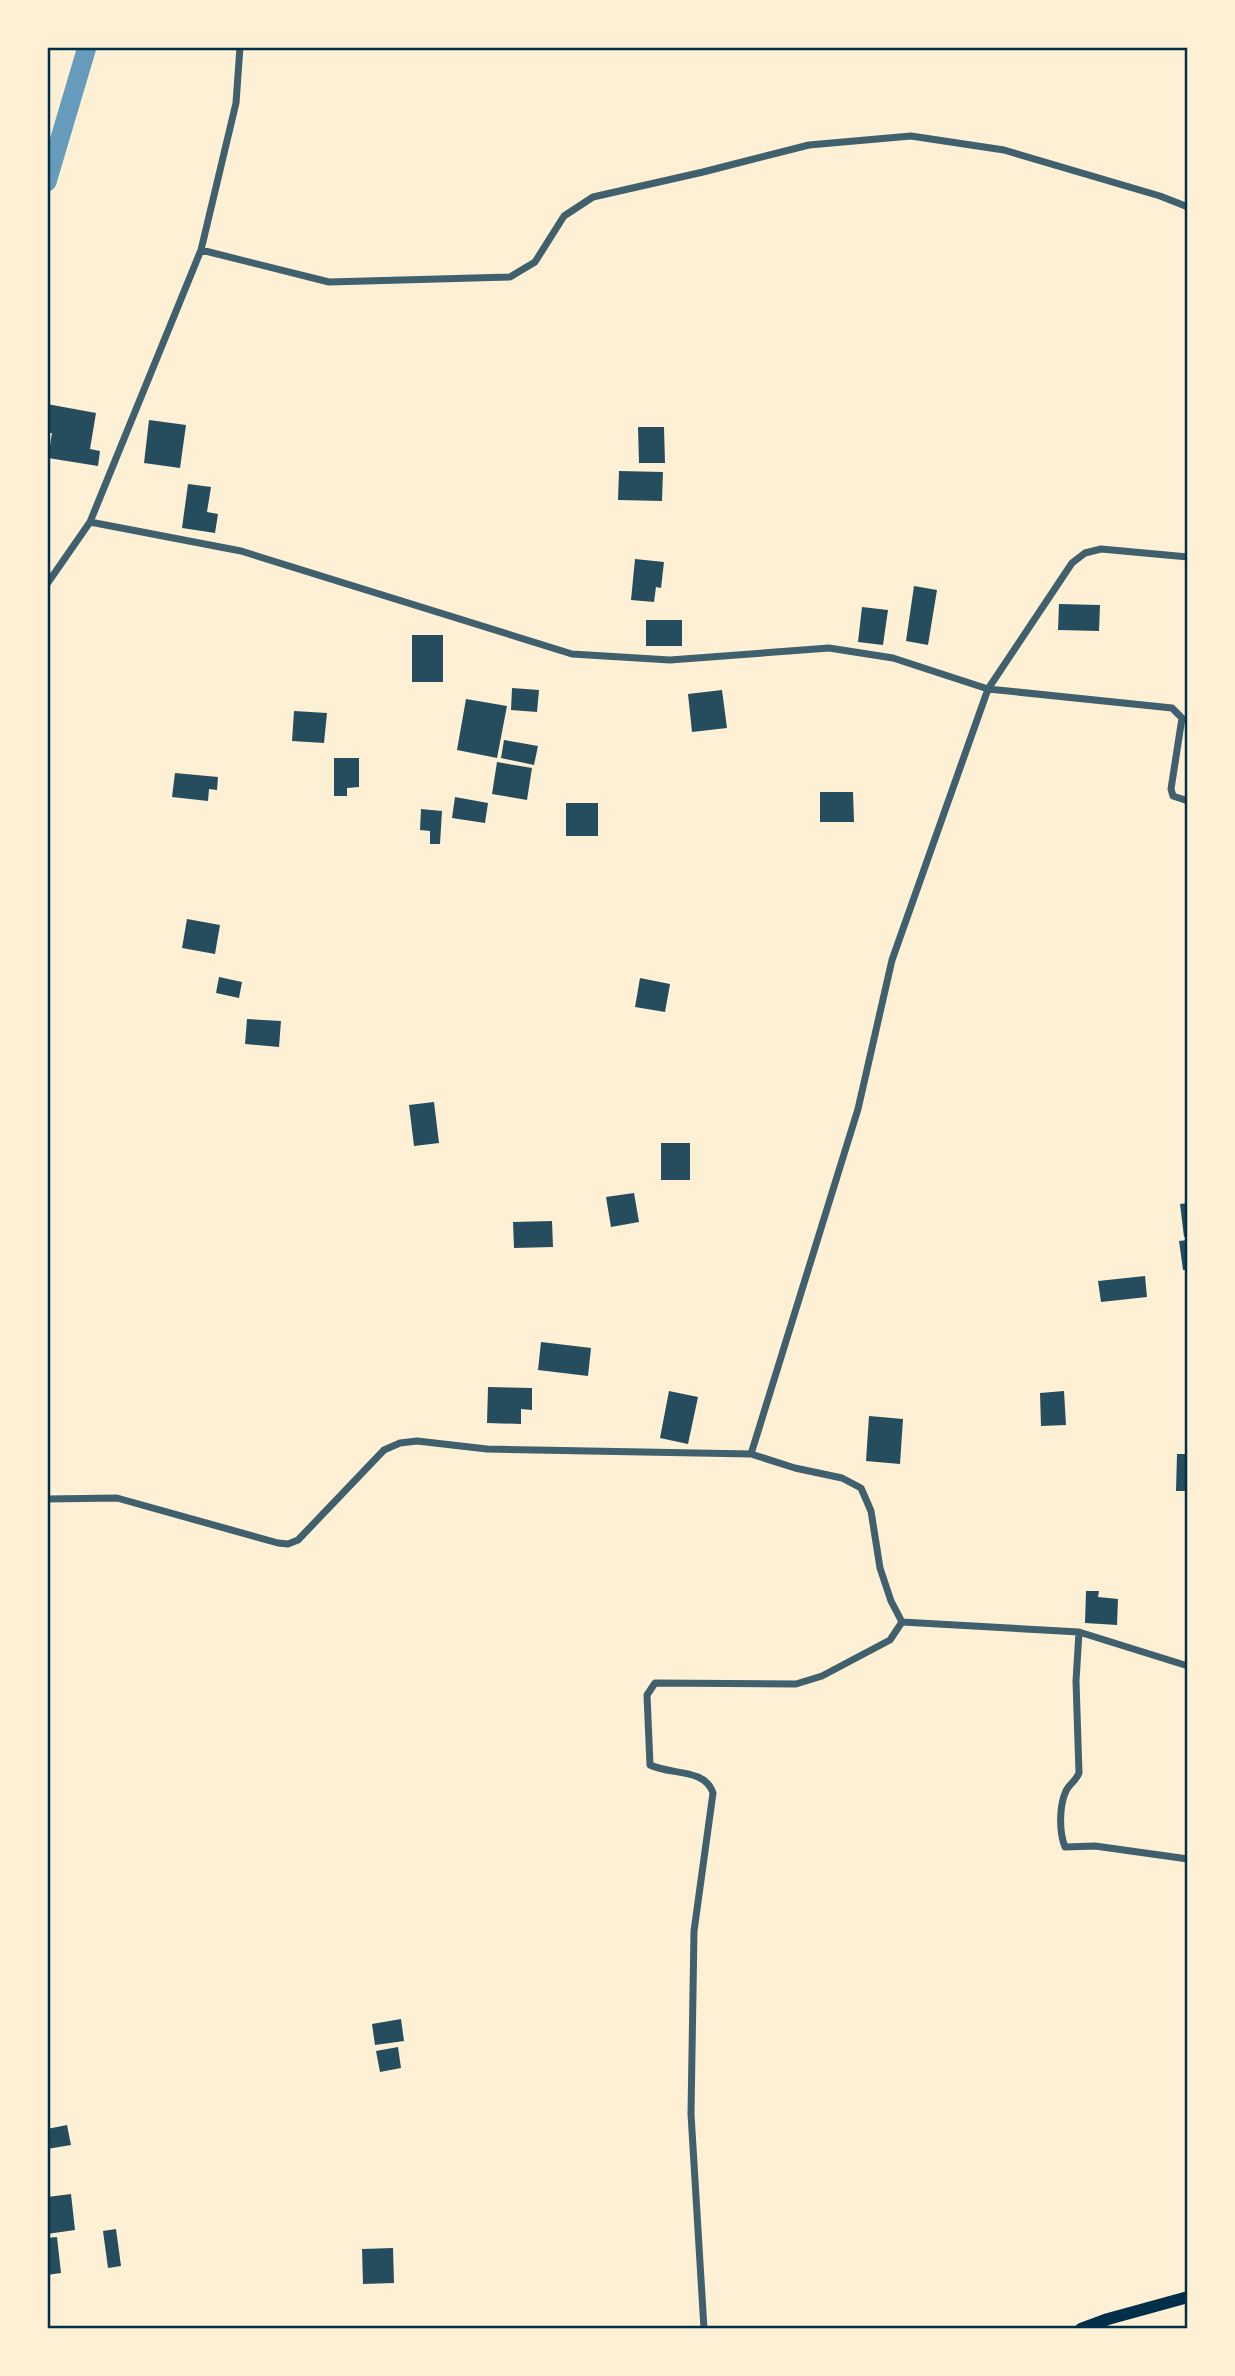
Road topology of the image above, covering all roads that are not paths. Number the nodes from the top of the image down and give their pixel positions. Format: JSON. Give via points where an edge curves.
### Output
{"nodes":[{"id":1,"x":240,"y":47,"type":"edge"},
{"id":2,"x":1188,"y":206,"type":"edge"},
{"id":3,"x":201,"y":250,"type":"junction"},
{"id":4,"x":90,"y":522,"type":"junction"},
{"id":5,"x":1188,"y":557,"type":"edge"},
{"id":6,"x":47,"y":584,"type":"edge"},
{"id":7,"x":988,"y":689,"type":"junction"},
{"id":8,"x":1188,"y":800,"type":"edge"},
{"id":9,"x":751,"y":1454,"type":"junction"},
{"id":10,"x":47,"y":1499,"type":"edge"},
{"id":11,"x":902,"y":1622,"type":"junction"},
{"id":12,"x":1079,"y":1632,"type":"junction"},
{"id":13,"x":1188,"y":1667,"type":"edge"},
{"id":14,"x":1188,"y":1859,"type":"edge"},
{"id":15,"x":1188,"y":2297,"type":"edge"},
{"id":16,"x":704,"y":2329,"type":"edge"},
{"id":17,"x":1080,"y":2329,"type":"edge"}],
"edges":[{"from":1,"to":3,"type":"street","via":[[236,103]]},
{"from":2,"to":3,"type":"street","via":[[1004,150],[911,136],[809,145],[593,197],[565,216],[534,262],[510,277],[329,282]]},
{"from":3,"to":4,"type":"street"},
{"from":4,"to":6,"type":"street"},
{"from":4,"to":7,"type":"street","via":[[241,551],[572,654],[670,660],[829,648],[893,658]]},
{"from":5,"to":7,"type":"street","via":[[1101,550],[1086,553],[1072,563]]},
{"from":7,"to":8,"type":"street","via":[[1172,708],[1182,718],[1171,789],[1174,796]]},
{"from":7,"to":9,"type":"street","via":[[892,960],[858,1109]]},
{"from":9,"to":10,"type":"street","via":[[400,1443],[384,1450],[298,1540],[288,1544],[117,1498]]},
{"from":9,"to":11,"type":"street","via":[[842,1478],[861,1489],[871,1511],[880,1568]]},
{"from":11,"to":12,"type":"street"},
{"from":11,"to":16,"type":"street","via":[[890,1640],[796,1685],[665,1682],[654,1683],[648,1695],[650,1765],[702,1778],[713,1793],[694,1931],[691,2113]]},
{"from":12,"to":13,"type":"street"},
{"from":12,"to":14,"type":"street","via":[[1079,1773],[1063,1798],[1061,1837],[1065,1847],[1095,1846]]},
{"from":15,"to":17,"type":"highway"}]}
